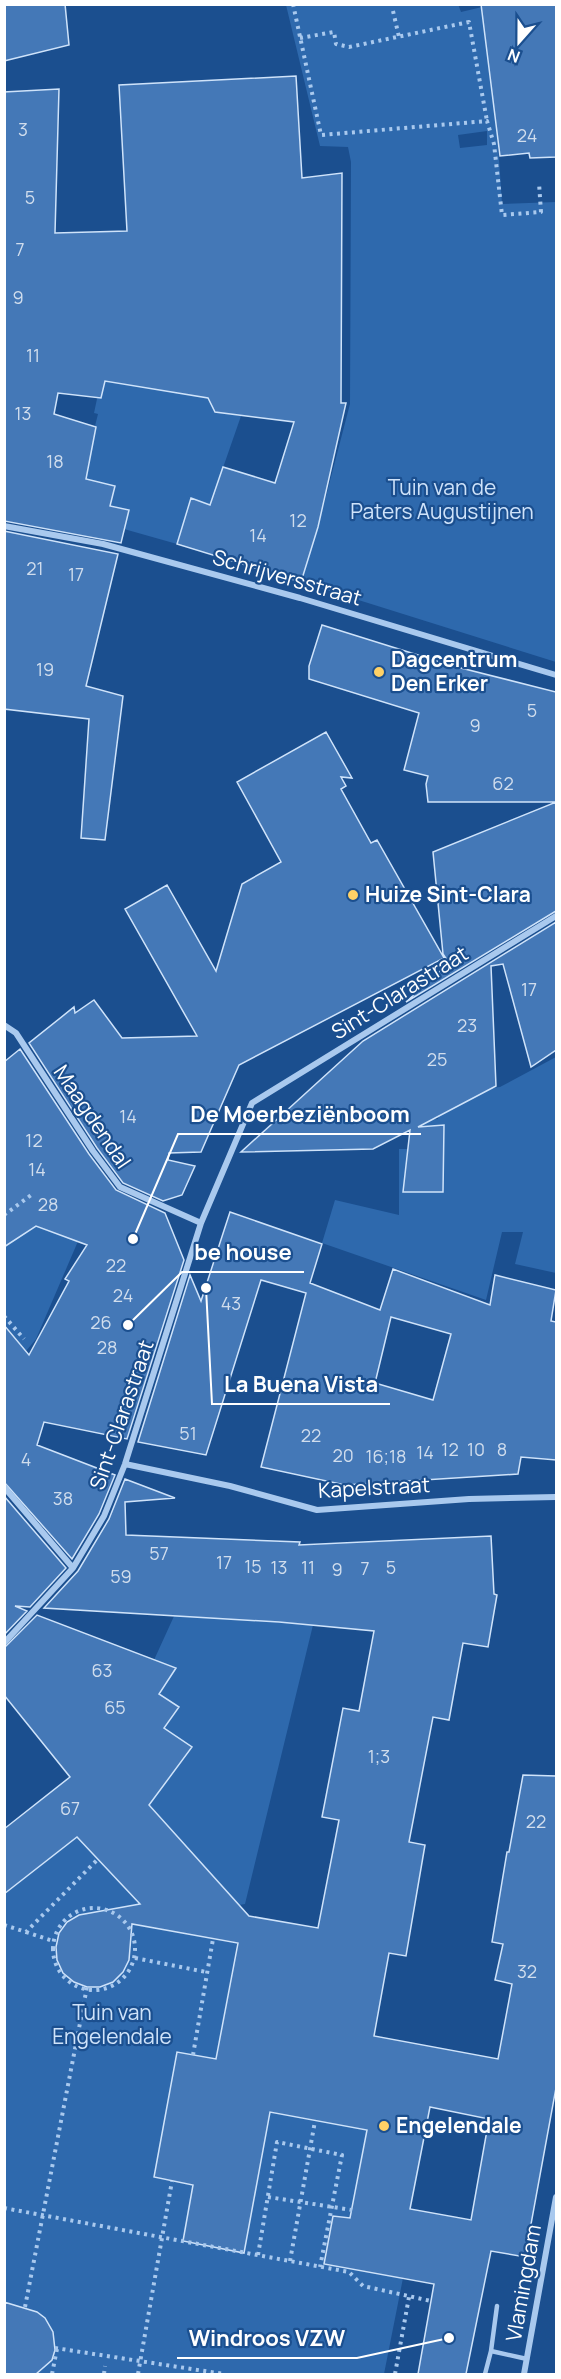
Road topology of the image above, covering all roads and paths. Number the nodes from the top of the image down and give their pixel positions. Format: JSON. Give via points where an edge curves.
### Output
{"nodes":[{"id":1,"x":293,"y":4,"type":"edge"},
{"id":2,"x":393,"y":11,"type":"dead end"},
{"id":3,"x":399,"y":37,"type":"junction"},
{"id":4,"x":300,"y":38,"type":"junction"},
{"id":5,"x":487,"y":121,"type":"junction"},
{"id":6,"x":539,"y":183,"type":"dead end"},
{"id":7,"x":4,"y":526,"type":"edge"},
{"id":8,"x":556,"y":675,"type":"edge"},
{"id":9,"x":556,"y":916,"type":"edge"},
{"id":10,"x":4,"y":1025,"type":"edge"},
{"id":11,"x":34,"y":1193,"type":"dead end"},
{"id":12,"x":4,"y":1215,"type":"edge"},
{"id":13,"x":201,"y":1223,"type":"junction"},
{"id":14,"x":4,"y":1316,"type":"edge"},
{"id":15,"x":24,"y":1339,"type":"dead end"},
{"id":16,"x":125,"y":1464,"type":"junction"},
{"id":17,"x":4,"y":1487,"type":"edge"},
{"id":18,"x":556,"y":1497,"type":"edge"},
{"id":19,"x":73,"y":1568,"type":"junction"},
{"id":20,"x":4,"y":1643,"type":"edge"},
{"id":21,"x":98,"y":1859,"type":"dead end"},
{"id":22,"x":102,"y":1908,"type":"junction"},
{"id":23,"x":102,"y":1914,"type":"dead end"},
{"id":24,"x":4,"y":1925,"type":"edge"},
{"id":25,"x":26,"y":1932,"type":"junction"},
{"id":26,"x":213,"y":1939,"type":"dead end"},
{"id":27,"x":54,"y":1941,"type":"junction"},
{"id":28,"x":135,"y":1958,"type":"junction"},
{"id":29,"x":206,"y":1972,"type":"junction"},
{"id":30,"x":86,"y":1988,"type":"junction"},
{"id":31,"x":193,"y":2055,"type":"dead end"},
{"id":32,"x":315,"y":2121,"type":"dead end"},
{"id":33,"x":310,"y":2149,"type":"junction"},
{"id":34,"x":172,"y":2181,"type":"dead end"},
{"id":35,"x":268,"y":2197,"type":"junction"},
{"id":36,"x":556,"y":2197,"type":"edge"},
{"id":37,"x":300,"y":2203,"type":"junction"},
{"id":38,"x":4,"y":2208,"type":"edge"},
{"id":39,"x":331,"y":2208,"type":"junction"},
{"id":40,"x":352,"y":2210,"type":"dead end"},
{"id":41,"x":44,"y":2216,"type":"junction"},
{"id":42,"x":163,"y":2238,"type":"junction"},
{"id":43,"x":258,"y":2255,"type":"junction"},
{"id":44,"x":290,"y":2261,"type":"junction"},
{"id":45,"x":320,"y":2267,"type":"junction"},
{"id":46,"x":409,"y":2296,"type":"junction"},
{"id":47,"x":431,"y":2301,"type":"dead end"},
{"id":48,"x":497,"y":2306,"type":"dead end"},
{"id":49,"x":25,"y":2307,"type":"dead end"},
{"id":50,"x":491,"y":2351,"type":"junction"},
{"id":51,"x":527,"y":2359,"type":"junction"},
{"id":52,"x":140,"y":2362,"type":"junction"},
{"id":53,"x":105,"y":2366,"type":"dead end"},
{"id":54,"x":52,"y":2374,"type":"edge"},
{"id":55,"x":104,"y":2374,"type":"edge"},
{"id":56,"x":138,"y":2374,"type":"edge"},
{"id":57,"x":224,"y":2374,"type":"edge"},
{"id":58,"x":395,"y":2374,"type":"edge"},
{"id":59,"x":485,"y":2374,"type":"edge"},
{"id":60,"x":524,"y":2374,"type":"edge"}],
"edges":[{"from":1,"to":4,"type":"path"},
{"from":2,"to":3,"type":"path"},
{"from":3,"to":4,"type":"path","via":[[349,47],[336,44],[334,32]]},
{"from":3,"to":5,"type":"path","via":[[469,22]]},
{"from":4,"to":5,"type":"path","via":[[321,135]]},
{"from":5,"to":6,"type":"path","via":[[494,144],[502,216],[541,212]]},
{"from":7,"to":8,"type":"street","name":"Schrijversstraat","via":[[104,544]]},
{"from":9,"to":13,"type":"street","name":"Sint-Clarastraat","via":[[252,1103]]},
{"from":10,"to":13,"type":"street","name":"Maagdendal","via":[[16,1033],[120,1187]]},
{"from":11,"to":12,"type":"path"},
{"from":13,"to":16,"type":"street","name":"Sint-Clarastraat"},
{"from":14,"to":15,"type":"path"},
{"from":16,"to":18,"type":"street","name":"Kapelstraat","via":[[230,1486],[317,1510],[477,1498]]},
{"from":16,"to":19,"type":"street","name":"Sint-Clarastraat","via":[[104,1516]]},
{"from":17,"to":19,"type":"street"},
{"from":19,"to":20,"type":"street","name":"Sint-Clarastraat"},
{"from":21,"to":25,"type":"path"},
{"from":22,"to":23,"type":"path"},
{"from":22,"to":27,"type":"path","via":[[77,1911],[66,1918]]},
{"from":22,"to":28,"type":"path","via":[[115,1913],[132,1932]]},
{"from":24,"to":25,"type":"path"},
{"from":25,"to":27,"type":"path"},
{"from":26,"to":29,"type":"path"},
{"from":27,"to":30,"type":"path","via":[[53,1955],[58,1968],[67,1980]]},
{"from":28,"to":29,"type":"path"},
{"from":28,"to":30,"type":"path","via":[[120,1981],[107,1988]]},
{"from":29,"to":31,"type":"path"},
{"from":30,"to":41,"type":"path"},
{"from":32,"to":33,"type":"path"},
{"from":33,"to":35,"type":"path","via":[[277,2142]]},
{"from":33,"to":37,"type":"path"},
{"from":33,"to":39,"type":"path","via":[[342,2155]]},
{"from":34,"to":42,"type":"path"},
{"from":35,"to":37,"type":"path"},
{"from":35,"to":43,"type":"path"},
{"from":36,"to":51,"type":"street","name":"Vlamingdam"},
{"from":37,"to":39,"type":"path"},
{"from":37,"to":44,"type":"path"},
{"from":38,"to":41,"type":"path"},
{"from":39,"to":40,"type":"path"},
{"from":39,"to":45,"type":"path"},
{"from":41,"to":42,"type":"path"},
{"from":41,"to":49,"type":"path"},
{"from":42,"to":43,"type":"path"},
{"from":42,"to":52,"type":"path"},
{"from":43,"to":44,"type":"path"},
{"from":44,"to":45,"type":"path"},
{"from":45,"to":46,"type":"path","via":[[349,2271],[363,2286]]},
{"from":46,"to":47,"type":"path"},
{"from":46,"to":58,"type":"path"},
{"from":48,"to":50,"type":"lane"},
{"from":50,"to":51,"type":"lane"},
{"from":50,"to":59,"type":"lane"},
{"from":51,"to":60,"type":"street","name":"Vlamingdam"},
{"from":52,"to":54,"type":"path","via":[[56,2348]]},
{"from":52,"to":56,"type":"path"},
{"from":52,"to":57,"type":"path"},
{"from":53,"to":55,"type":"path"}]}
